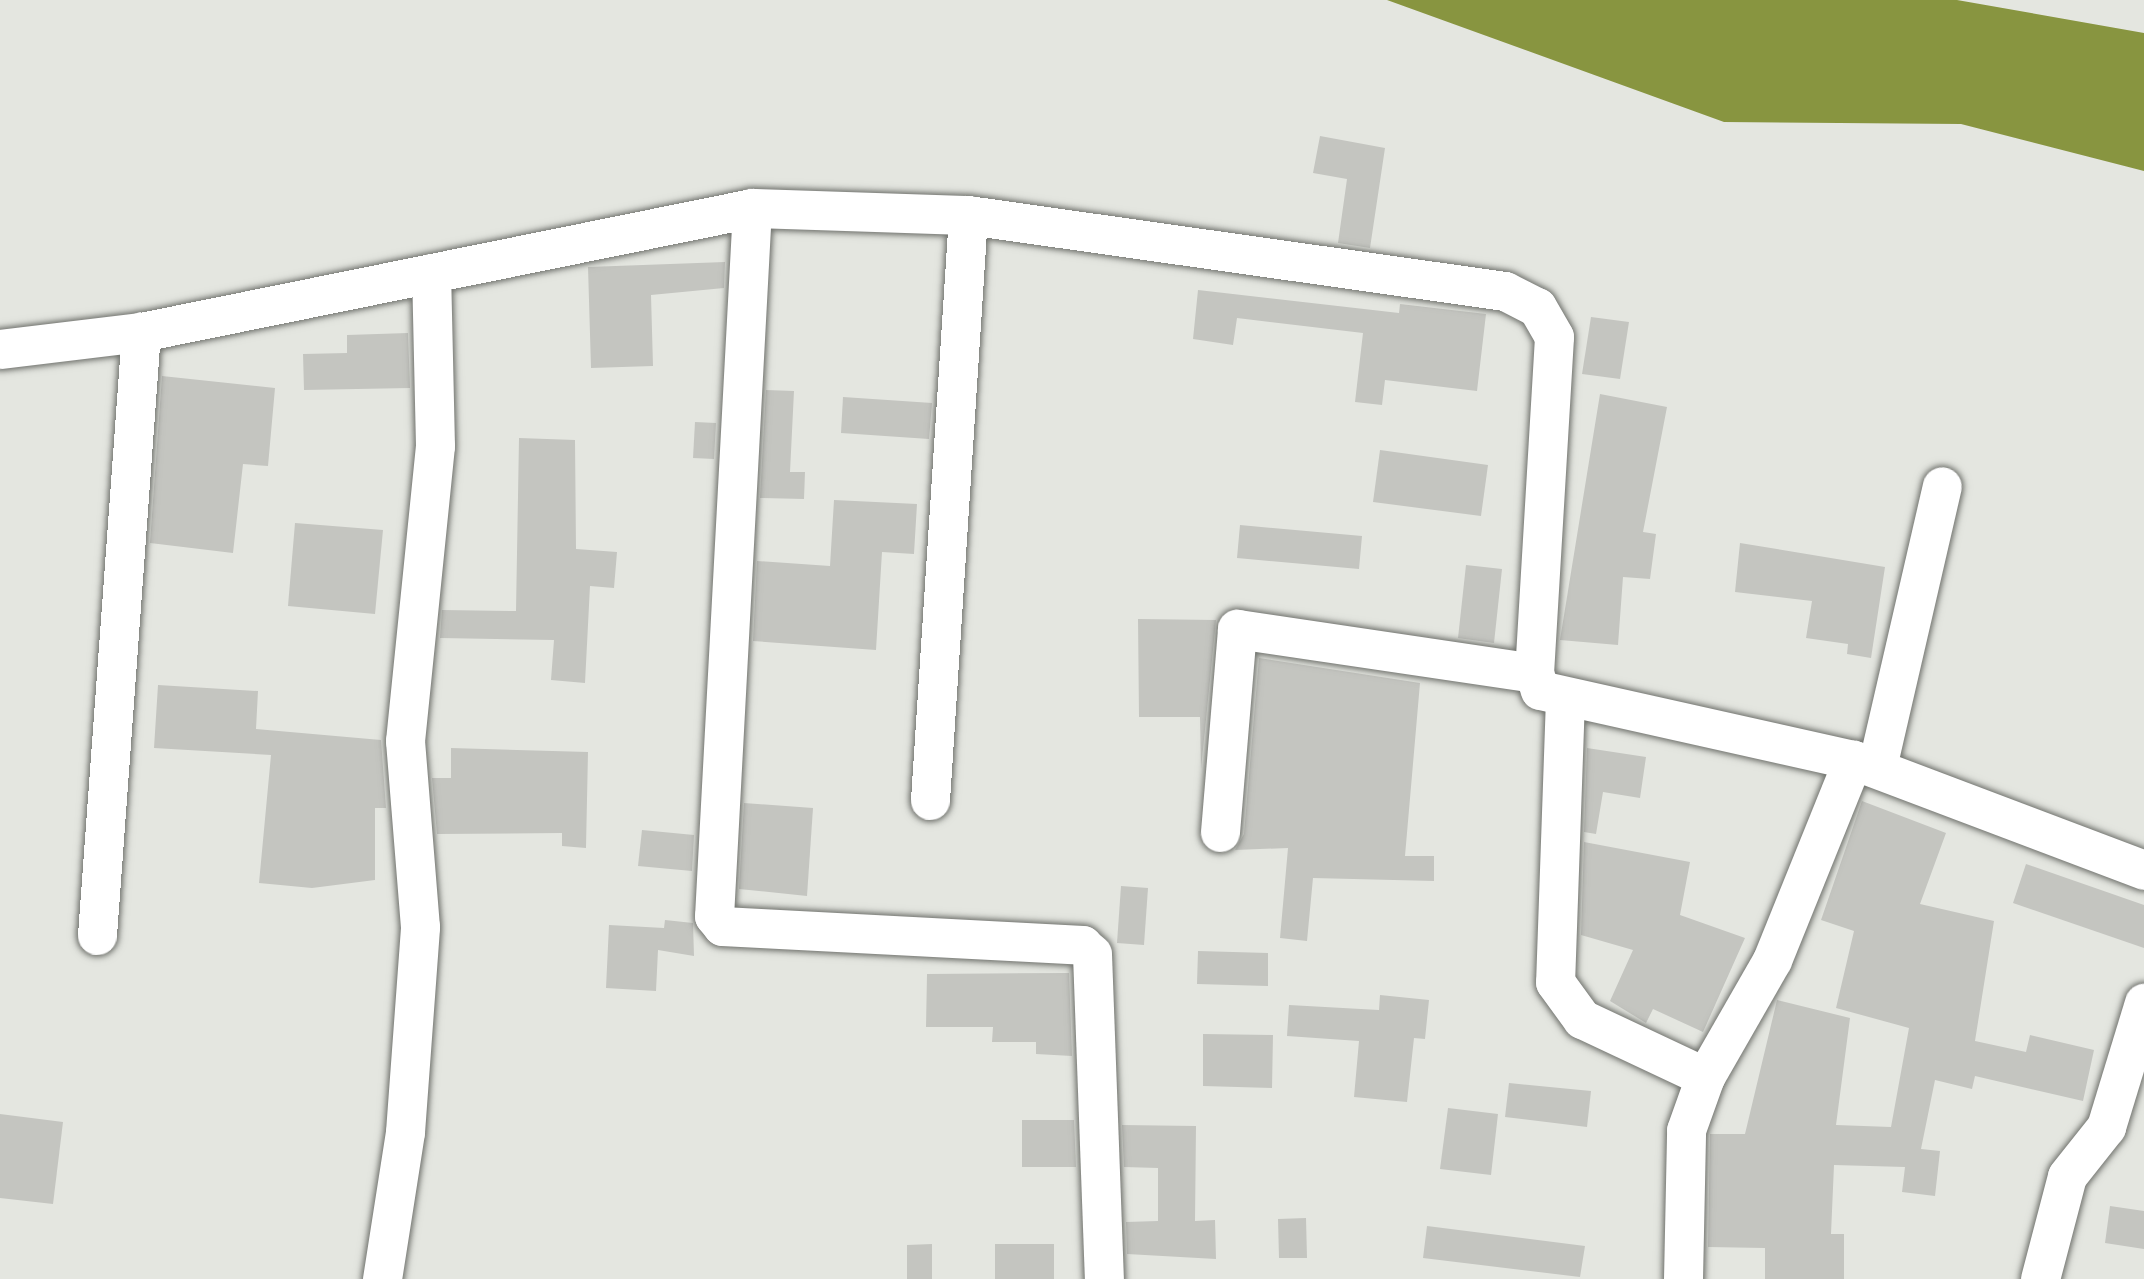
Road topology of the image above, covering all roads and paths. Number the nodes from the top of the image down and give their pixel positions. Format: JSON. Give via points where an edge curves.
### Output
{"nodes":[{"id":1,"x":752,"y":208,"type":"junction"},
{"id":2,"x":968,"y":215,"type":"junction"},
{"id":3,"x":431,"y":273,"type":"junction"},
{"id":4,"x":141,"y":332,"type":"junction"},
{"id":5,"x":0,"y":349,"type":"edge"},
{"id":6,"x":1942,"y":486,"type":"dead end"},
{"id":7,"x":1534,"y":674,"type":"junction"},
{"id":8,"x":1565,"y":698,"type":"junction"},
{"id":9,"x":1865,"y":764,"type":"junction"},
{"id":10,"x":930,"y":800,"type":"dead end"},
{"id":11,"x":1220,"y":832,"type":"dead end"},
{"id":12,"x":2144,"y":870,"type":"edge"},
{"id":13,"x":97,"y":935,"type":"dead end"},
{"id":14,"x":2144,"y":1003,"type":"edge"},
{"id":15,"x":1705,"y":1077,"type":"junction"},
{"id":16,"x":382,"y":1279,"type":"edge"},
{"id":17,"x":1104,"y":1279,"type":"edge"},
{"id":18,"x":1683,"y":1279,"type":"edge"},
{"id":19,"x":2040,"y":1279,"type":"edge"}],
"edges":[{"from":1,"to":2,"type":"street"},
{"from":1,"to":3,"type":"street"},
{"from":1,"to":17,"type":"street","via":[[714,916],[722,926],[1082,945],[1092,954]]},
{"from":2,"to":7,"type":"street","via":[[1505,291],[1537,307],[1554,337]]},
{"from":2,"to":10,"type":"street"},
{"from":3,"to":4,"type":"street"},
{"from":3,"to":16,"type":"street","via":[[435,446],[405,741],[420,928],[405,1132]]},
{"from":4,"to":5,"type":"street"},
{"from":4,"to":13,"type":"street"},
{"from":6,"to":9,"type":"street"},
{"from":7,"to":8,"type":"street","via":[[1540,690]]},
{"from":7,"to":11,"type":"street","via":[[1237,629]]},
{"from":8,"to":9,"type":"street"},
{"from":8,"to":15,"type":"street","via":[[1555,982],[1582,1018]]},
{"from":9,"to":12,"type":"street"},
{"from":9,"to":15,"type":"street","via":[[1772,960]]},
{"from":14,"to":19,"type":"street","via":[[2106,1127],[2067,1175]]},
{"from":15,"to":18,"type":"street","via":[[1686,1130]]}]}
